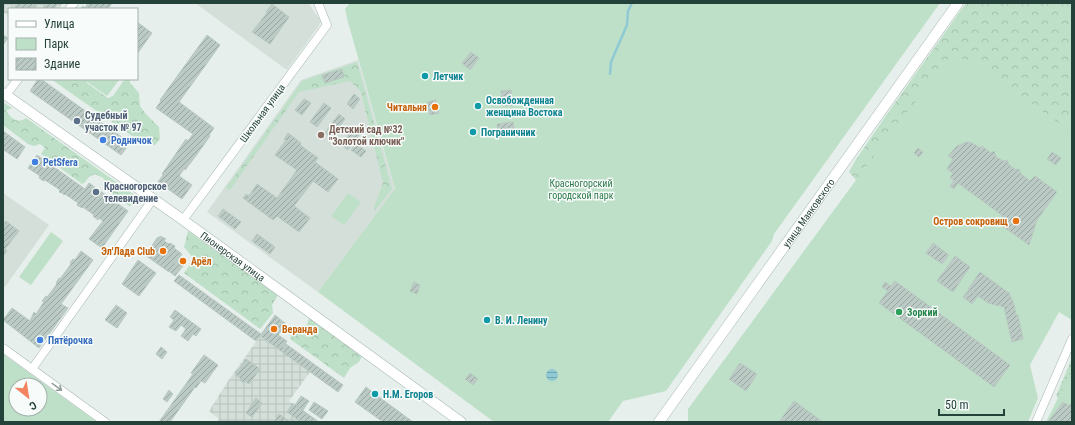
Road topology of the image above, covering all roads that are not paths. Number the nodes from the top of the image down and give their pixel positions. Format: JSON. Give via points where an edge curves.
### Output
{"nodes":[{"id":1,"x":318,"y":3,"type":"edge"},
{"id":2,"x":958,"y":3,"type":"edge"},
{"id":3,"x":17,"y":80,"type":"edge"},
{"id":4,"x":4,"y":94,"type":"edge"},
{"id":5,"x":153,"y":199,"type":"junction"},
{"id":6,"x":183,"y":220,"type":"junction"},
{"id":7,"x":1072,"y":339,"type":"edge"},
{"id":8,"x":3,"y":348,"type":"edge"},
{"id":9,"x":32,"y":369,"type":"junction"},
{"id":10,"x":105,"y":422,"type":"edge"},
{"id":11,"x":461,"y":422,"type":"edge"},
{"id":12,"x":659,"y":422,"type":"edge"},
{"id":13,"x":1036,"y":422,"type":"edge"}],
"edges":[{"from":1,"to":6,"type":"street","name":"Школьная улица","via":[[327,25]]},
{"from":2,"to":12,"type":"street","name":"улица Маяковского"},
{"from":3,"to":4,"type":"street"},
{"from":4,"to":5,"type":"street","name":"Пионерская улица"},
{"from":5,"to":6,"type":"street","name":"Пионерская улица"},
{"from":5,"to":9,"type":"street"},
{"from":6,"to":11,"type":"street","name":"Пионерская улица"},
{"from":7,"to":13,"type":"street"},
{"from":8,"to":9,"type":"street"},
{"from":9,"to":10,"type":"street","one_way":true}]}
